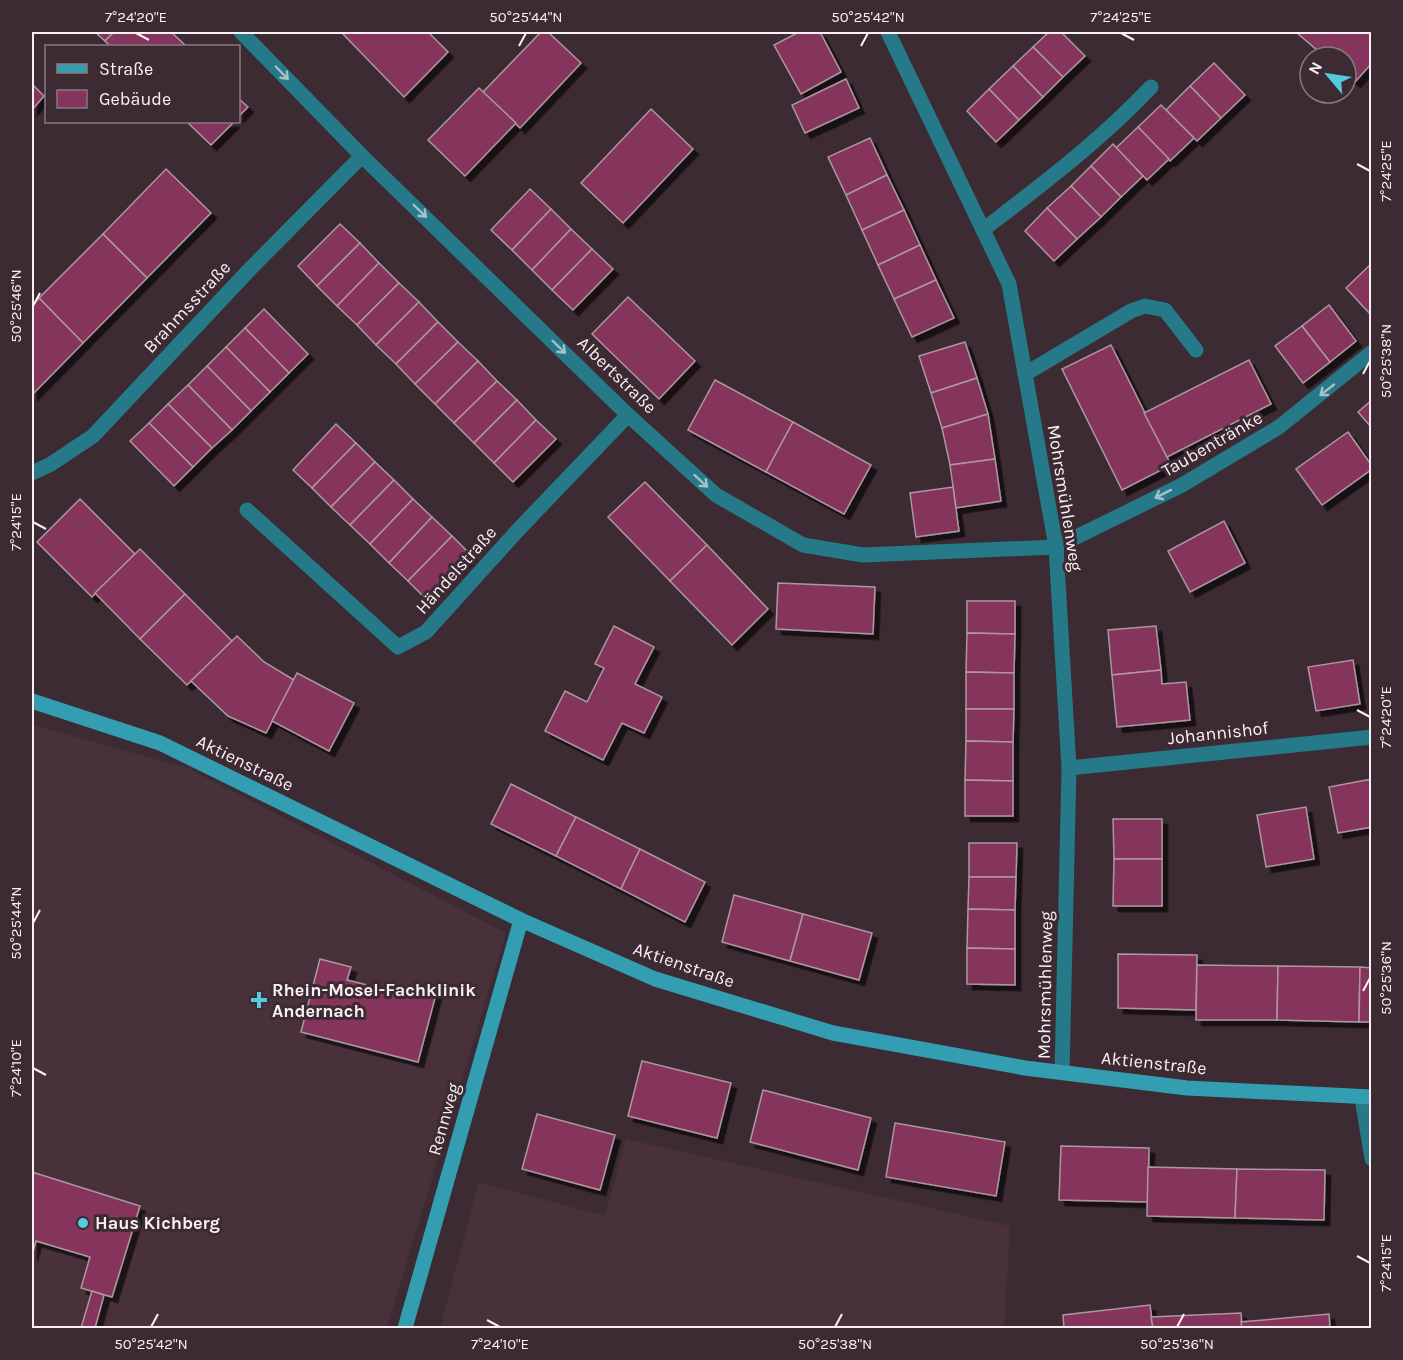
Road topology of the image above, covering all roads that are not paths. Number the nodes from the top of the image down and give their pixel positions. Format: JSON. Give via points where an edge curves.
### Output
{"nodes":[{"id":1,"x":241,"y":32,"type":"edge"},
{"id":2,"x":888,"y":32,"type":"edge"},
{"id":3,"x":1151,"y":87,"type":"dead end"},
{"id":4,"x":363,"y":156,"type":"junction"},
{"id":5,"x":983,"y":230,"type":"junction"},
{"id":6,"x":1197,"y":350,"type":"dead end"},
{"id":7,"x":1371,"y":352,"type":"edge"},
{"id":8,"x":1025,"y":374,"type":"junction"},
{"id":9,"x":628,"y":415,"type":"junction"},
{"id":10,"x":32,"y":473,"type":"edge"},
{"id":11,"x":247,"y":510,"type":"dead end"},
{"id":12,"x":1056,"y":547,"type":"junction"},
{"id":13,"x":32,"y":701,"type":"edge"},
{"id":14,"x":1371,"y":737,"type":"edge"},
{"id":15,"x":1069,"y":768,"type":"junction"},
{"id":16,"x":521,"y":920,"type":"junction"},
{"id":17,"x":1062,"y":1072,"type":"junction"},
{"id":18,"x":1367,"y":1097,"type":"edge"},
{"id":19,"x":1371,"y":1159,"type":"edge"},
{"id":20,"x":405,"y":1329,"type":"edge"}],
"edges":[{"from":1,"to":4,"type":"street","name":"Albertstraße","one_way":true},
{"from":2,"to":5,"type":"street","name":"Mohrsmühlenweg"},
{"from":3,"to":5,"type":"street","via":[[1056,174]]},
{"from":4,"to":9,"type":"street","name":"Albertstraße","one_way":true},
{"from":4,"to":10,"type":"street","name":"Brahmsstraße","via":[[250,268],[93,436]]},
{"from":5,"to":8,"type":"street","name":"Mohrsmühlenweg","via":[[1009,284]]},
{"from":6,"to":8,"type":"street","via":[[1165,310],[1145,306]]},
{"from":7,"to":12,"type":"street","name":"Taubentränke","one_way":true,"via":[[1279,428],[1182,485]]},
{"from":8,"to":12,"type":"street","name":"Mohrsmühlenweg"},
{"from":9,"to":11,"type":"street","name":"Händelstraße","via":[[426,632],[398,647]]},
{"from":9,"to":12,"type":"street","name":"Albertstraße","one_way":true,"via":[[716,495],[803,545],[863,555]]},
{"from":12,"to":15,"type":"street","name":"Mohrsmühlenweg"},
{"from":13,"to":16,"type":"street","name":"Aktienstraße","via":[[160,743]]},
{"from":14,"to":15,"type":"street","name":"Johannishof"},
{"from":15,"to":17,"type":"street","name":"Mohrsmühlenweg"},
{"from":16,"to":17,"type":"street","name":"Aktienstraße","via":[[655,979],[832,1033]]},
{"from":16,"to":20,"type":"street","name":"Rennweg"},
{"from":17,"to":18,"type":"street","name":"Aktienstraße","via":[[1187,1088]]},
{"from":18,"to":19,"type":"street"}]}
